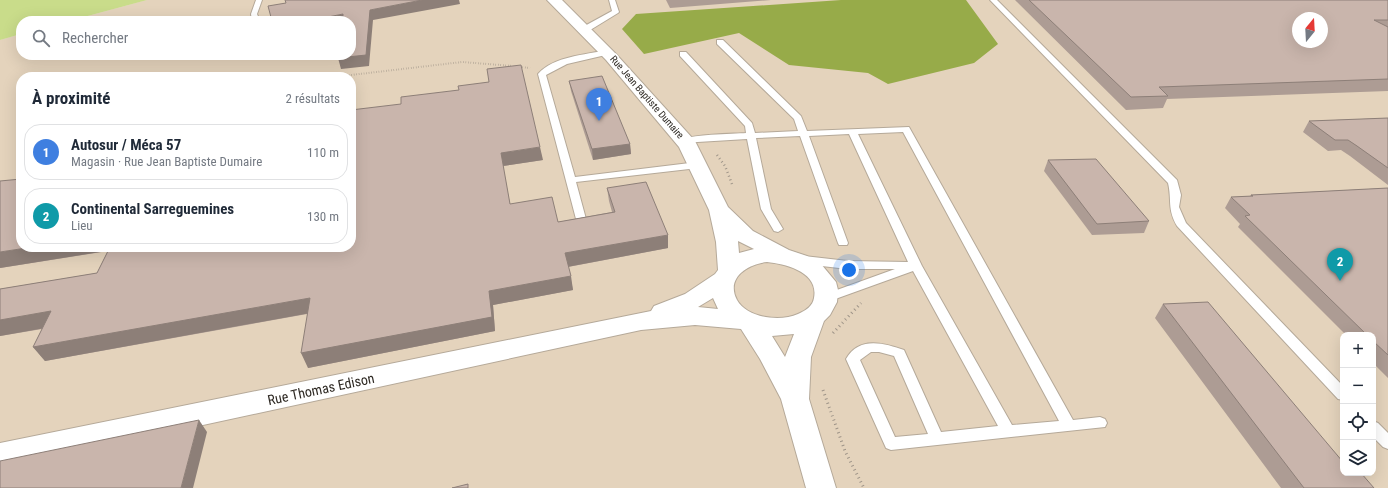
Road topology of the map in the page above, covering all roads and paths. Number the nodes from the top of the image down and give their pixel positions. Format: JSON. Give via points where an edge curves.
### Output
{"nodes":[{"id":1,"x":259,"y":0,"type":"edge"},
{"id":2,"x":554,"y":0,"type":"edge"},
{"id":3,"x":611,"y":0,"type":"edge"},
{"id":4,"x":993,"y":0,"type":"edge"},
{"id":5,"x":255,"y":16,"type":"edge"},
{"id":6,"x":584,"y":30,"type":"junction"},
{"id":7,"x":720,"y":42,"type":"dead end"},
{"id":8,"x":607,"y":52,"type":"junction"},
{"id":9,"x":683,"y":54,"type":"dead end"},
{"id":10,"x":551,"y":67,"type":"junction"},
{"id":11,"x":356,"y":74,"type":"edge"},
{"id":12,"x":852,"y":131,"type":"junction"},
{"id":13,"x":804,"y":133,"type":"junction"},
{"id":14,"x":752,"y":136,"type":"junction"},
{"id":15,"x":684,"y":141,"type":"junction"},
{"id":16,"x":698,"y":165,"type":"junction"},
{"id":17,"x":571,"y":180,"type":"junction"},
{"id":18,"x":719,"y":210,"type":"junction"},
{"id":19,"x":581,"y":219,"type":"edge"},
{"id":20,"x":778,"y":229,"type":"dead end"},
{"id":21,"x":843,"y":243,"type":"dead end"},
{"id":22,"x":790,"y":258,"type":"junction"},
{"id":23,"x":916,"y":266,"type":"junction"},
{"id":24,"x":726,"y":275,"type":"junction"},
{"id":25,"x":820,"y":308,"type":"junction"},
{"id":26,"x":641,"y":321,"type":"junction"},
{"id":27,"x":748,"y":321,"type":"junction"},
{"id":28,"x":1340,"y":392,"type":"edge"},
{"id":29,"x":795,"y":399,"type":"junction"},
{"id":30,"x":1100,"y":423,"type":"dead end"},
{"id":31,"x":1069,"y":426,"type":"junction"},
{"id":32,"x":1376,"y":430,"type":"edge"},
{"id":33,"x":1008,"y":431,"type":"junction"},
{"id":34,"x":937,"y":439,"type":"junction"},
{"id":35,"x":1388,"y":443,"type":"edge"},
{"id":36,"x":0,"y":456,"type":"edge"},
{"id":37,"x":821,"y":488,"type":"edge"}],
"edges":[{"from":1,"to":5,"type":"lane"},
{"from":2,"to":6,"type":"street","name":"Rue Jean Baptiste Dumaire"},
{"from":3,"to":6,"type":"lane","via":[[616,12]]},
{"from":4,"to":28,"type":"lane","via":[[1173,182],[1176,195],[1174,207],[1181,224]]},
{"from":6,"to":8,"type":"street","name":"Rue Jean Baptiste Dumaire"},
{"from":7,"to":13,"type":"lane","via":[[798,118]]},
{"from":8,"to":10,"type":"lane"},
{"from":8,"to":15,"type":"street","name":"Rue Jean Baptiste Dumaire"},
{"from":9,"to":14,"type":"lane","via":[[749,125]]},
{"from":10,"to":11,"type":"path","via":[[528,68],[462,62]]},
{"from":10,"to":17,"type":"lane","via":[[542,74]]},
{"from":12,"to":13,"type":"lane"},
{"from":12,"to":23,"type":"lane"},
{"from":12,"to":31,"type":"lane","via":[[906,129]]},
{"from":13,"to":14,"type":"lane"},
{"from":13,"to":21,"type":"lane"},
{"from":14,"to":15,"type":"lane"},
{"from":14,"to":20,"type":"lane","via":[[766,209]]},
{"from":15,"to":16,"type":"street","name":"Rue Jean Baptiste Dumaire"},
{"from":16,"to":17,"type":"lane"},
{"from":16,"to":18,"type":"street","name":"Rue Jean Baptiste Dumaire"},
{"from":17,"to":19,"type":"lane"},
{"from":18,"to":22,"type":"street","name":"Rue Jean Baptiste Dumaire","via":[[745,236]]},
{"from":18,"to":24,"type":"street","name":"Rue Jean Baptiste Dumaire","via":[[727,242]]},
{"from":22,"to":23,"type":"lane","via":[[848,265]]},
{"from":22,"to":24,"type":"street","via":[[767,255],[752,257],[739,262]]},
{"from":22,"to":25,"type":"street","via":[[810,266],[820,275],[826,286]]},
{"from":23,"to":25,"type":"lane"},
{"from":23,"to":33,"type":"lane"},
{"from":24,"to":26,"type":"street","name":"Rue Thomas Edison","via":[[693,300]]},
{"from":24,"to":27,"type":"street","via":[[722,291],[726,303],[735,313]]},
{"from":25,"to":27,"type":"street","via":[[799,325],[764,326]]},
{"from":25,"to":29,"type":"street","via":[[798,357]]},
{"from":26,"to":27,"type":"street","name":"Rue Thomas Edison","via":[[695,316]]},
{"from":26,"to":36,"type":"street","name":"Rue Thomas Edison"},
{"from":27,"to":29,"type":"street","via":[[770,353]]},
{"from":29,"to":37,"type":"street"},
{"from":30,"to":31,"type":"lane"},
{"from":31,"to":33,"type":"lane"},
{"from":32,"to":35,"type":"lane"},
{"from":33,"to":34,"type":"lane"},
{"from":34,"to":34,"type":"lane","via":[[891,444],[853,359],[861,351],[879,346],[899,352]]}]}
